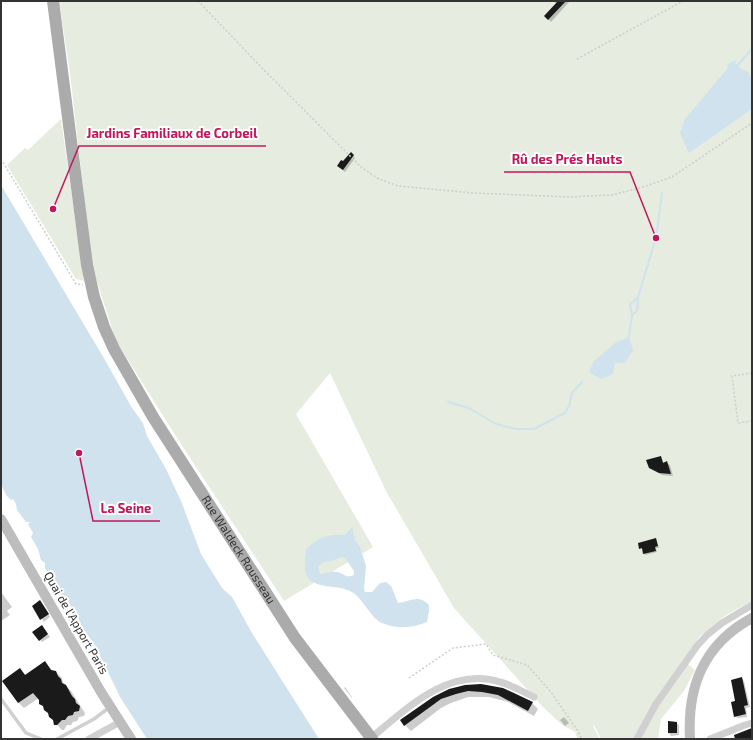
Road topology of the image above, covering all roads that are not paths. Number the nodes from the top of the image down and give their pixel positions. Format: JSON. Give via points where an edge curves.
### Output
{"nodes":[{"id":1,"x":53,"y":1,"type":"edge"},
{"id":2,"x":1,"y":519,"type":"edge"},
{"id":3,"x":752,"y":605,"type":"edge"},
{"id":4,"x":752,"y":618,"type":"edge"},
{"id":5,"x":534,"y":697,"type":"dead end"},
{"id":6,"x":1,"y":699,"type":"edge"},
{"id":7,"x":110,"y":706,"type":"junction"},
{"id":8,"x":120,"y":722,"type":"junction"},
{"id":9,"x":752,"y":723,"type":"edge"},
{"id":10,"x":372,"y":738,"type":"edge"},
{"id":11,"x":41,"y":739,"type":"edge"},
{"id":12,"x":57,"y":739,"type":"edge"},
{"id":13,"x":90,"y":739,"type":"edge"},
{"id":14,"x":131,"y":739,"type":"edge"},
{"id":15,"x":638,"y":739,"type":"edge"},
{"id":16,"x":690,"y":739,"type":"edge"},
{"id":17,"x":710,"y":739,"type":"edge"}],
"edges":[{"from":1,"to":10,"type":"main road","name":"Rue Waldeck Rousseau","via":[[91,287],[101,320],[153,417],[295,638]]},
{"from":2,"to":7,"type":"main road","name":"Quai de l'Apport Paris"},
{"from":3,"to":15,"type":"street","via":[[722,623],[697,646],[664,692]]},
{"from":4,"to":16,"type":"main road","via":[[727,634],[709,654],[701,668],[692,698]]},
{"from":5,"to":10,"type":"street","via":[[499,681],[463,679],[434,690]]},
{"from":6,"to":11,"type":"lane","via":[[26,733]]},
{"from":7,"to":8,"type":"main road","name":"Quai de l'Apport Paris"},
{"from":7,"to":12,"type":"lane","via":[[94,719]]},
{"from":8,"to":13,"type":"street"},
{"from":8,"to":14,"type":"main road","name":"Quai de l'Apport Paris"},
{"from":9,"to":17,"type":"street"}]}
